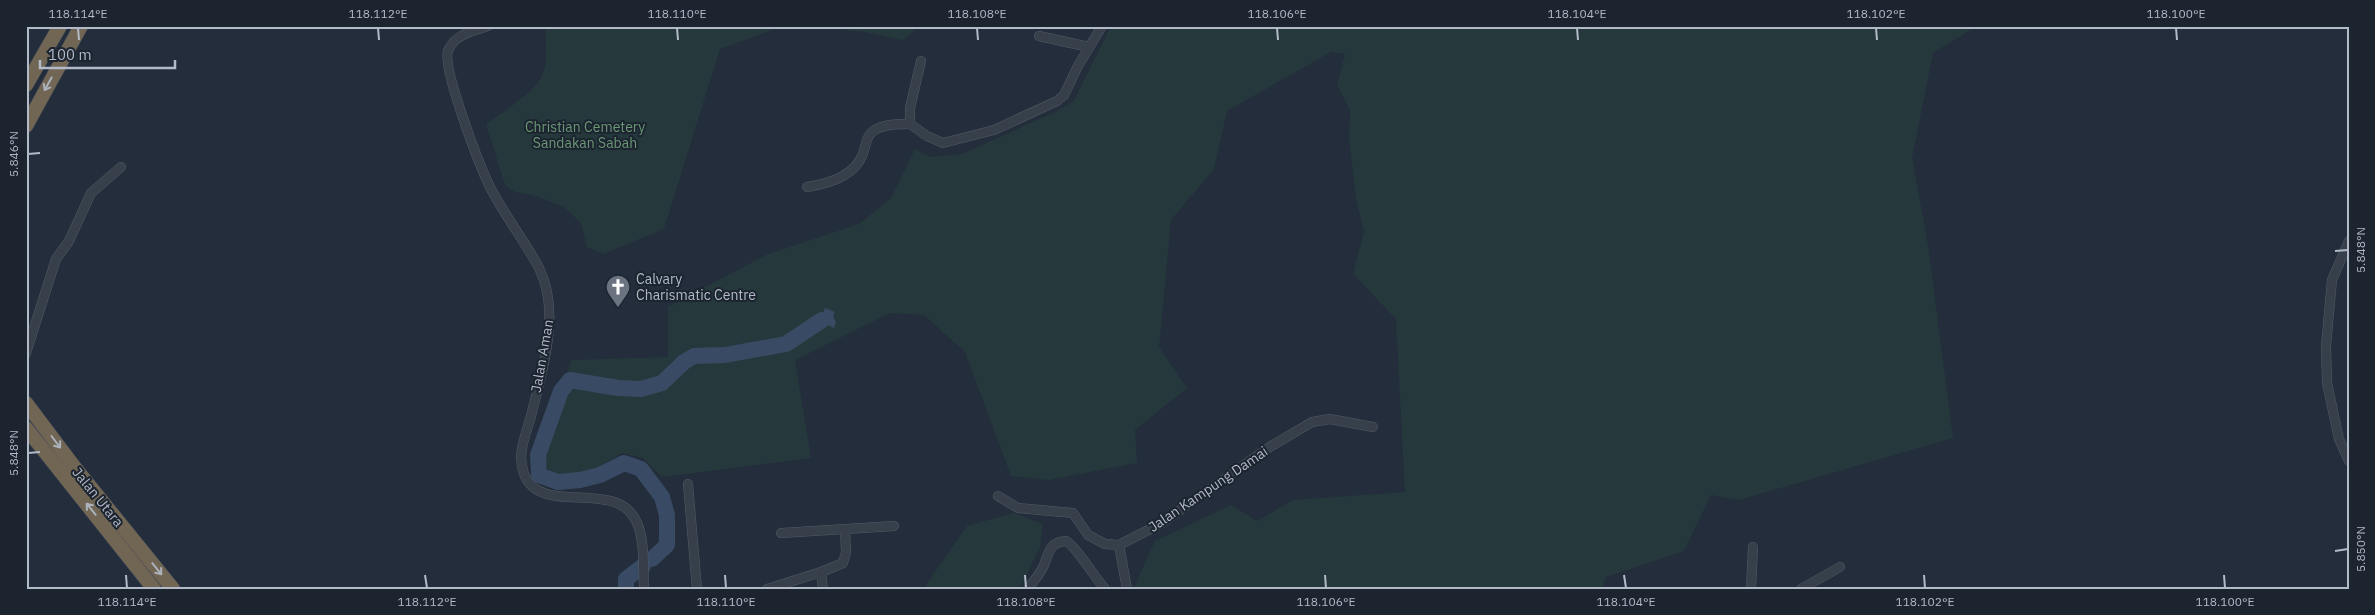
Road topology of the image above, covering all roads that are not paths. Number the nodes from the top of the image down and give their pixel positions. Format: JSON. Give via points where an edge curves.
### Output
{"nodes":[{"id":1,"x":60,"y":26,"type":"edge"},
{"id":2,"x":80,"y":26,"type":"edge"},
{"id":3,"x":488,"y":26,"type":"edge"},
{"id":4,"x":1102,"y":26,"type":"edge"},
{"id":5,"x":1039,"y":36,"type":"dead end"},
{"id":6,"x":1089,"y":47,"type":"junction"},
{"id":7,"x":921,"y":61,"type":"dead end"},
{"id":8,"x":26,"y":85,"type":"edge"},
{"id":9,"x":910,"y":124,"type":"junction"},
{"id":10,"x":26,"y":126,"type":"edge"},
{"id":11,"x":121,"y":167,"type":"dead end"},
{"id":12,"x":807,"y":187,"type":"dead end"},
{"id":13,"x":2349,"y":241,"type":"edge"},
{"id":14,"x":26,"y":352,"type":"edge"},
{"id":15,"x":26,"y":403,"type":"edge"},
{"id":16,"x":26,"y":428,"type":"edge"},
{"id":17,"x":1373,"y":428,"type":"dead end"},
{"id":18,"x":2349,"y":461,"type":"edge"},
{"id":19,"x":688,"y":484,"type":"dead end"},
{"id":20,"x":998,"y":496,"type":"dead end"},
{"id":21,"x":894,"y":526,"type":"dead end"},
{"id":22,"x":844,"y":529,"type":"junction"},
{"id":23,"x":781,"y":532,"type":"dead end"},
{"id":24,"x":1119,"y":545,"type":"junction"},
{"id":25,"x":1753,"y":547,"type":"dead end"},
{"id":26,"x":1840,"y":567,"type":"dead end"},
{"id":27,"x":821,"y":572,"type":"junction"},
{"id":28,"x":154,"y":589,"type":"edge"},
{"id":29,"x":173,"y":589,"type":"edge"},
{"id":30,"x":644,"y":589,"type":"edge"},
{"id":31,"x":697,"y":589,"type":"edge"},
{"id":32,"x":767,"y":589,"type":"edge"},
{"id":33,"x":823,"y":589,"type":"edge"},
{"id":34,"x":1028,"y":589,"type":"edge"},
{"id":35,"x":1105,"y":589,"type":"edge"},
{"id":36,"x":1127,"y":589,"type":"edge"},
{"id":37,"x":1751,"y":589,"type":"edge"},
{"id":38,"x":1801,"y":589,"type":"edge"}],
"edges":[{"from":1,"to":8,"type":"highway"},
{"from":2,"to":10,"type":"highway","one_way":true},
{"from":3,"to":30,"type":"street","name":"Jalan Aman","via":[[454,41],[446,59],[453,87],[490,186],[539,268],[550,309],[521,465],[525,477],[542,492],[614,501],[626,510],[639,528]]},
{"from":4,"to":6,"type":"street"},
{"from":5,"to":6,"type":"street"},
{"from":6,"to":9,"type":"street","via":[[1057,101],[994,130],[943,143]]},
{"from":7,"to":9,"type":"street","via":[[910,108]]},
{"from":9,"to":12,"type":"street","via":[[885,126],[873,131],[860,160],[849,172],[825,184]]},
{"from":11,"to":14,"type":"street","via":[[91,193],[70,241],[56,259]]},
{"from":13,"to":18,"type":"street","via":[[2332,280],[2326,346],[2327,383],[2339,440]]},
{"from":15,"to":29,"type":"highway","name":"Jalan Utara","one_way":true},
{"from":28,"to":16,"type":"highway","name":"Jalan Utara","one_way":true},
{"from":17,"to":24,"type":"street","name":"Jalan Kampung Damai","via":[[1330,419],[1312,422],[1261,453],[1162,523]]},
{"from":19,"to":31,"type":"street"},
{"from":20,"to":24,"type":"street","via":[[1018,508],[1073,513],[1088,535],[1105,544]]},
{"from":21,"to":22,"type":"street"},
{"from":22,"to":23,"type":"street"},
{"from":22,"to":27,"type":"street","via":[[845,559]]},
{"from":24,"to":36,"type":"street"},
{"from":25,"to":37,"type":"street"},
{"from":26,"to":38,"type":"street"},
{"from":27,"to":32,"type":"street"},
{"from":27,"to":33,"type":"street"},
{"from":34,"to":35,"type":"street","via":[[1044,565],[1048,551],[1056,542],[1066,541],[1073,545]]}]}
